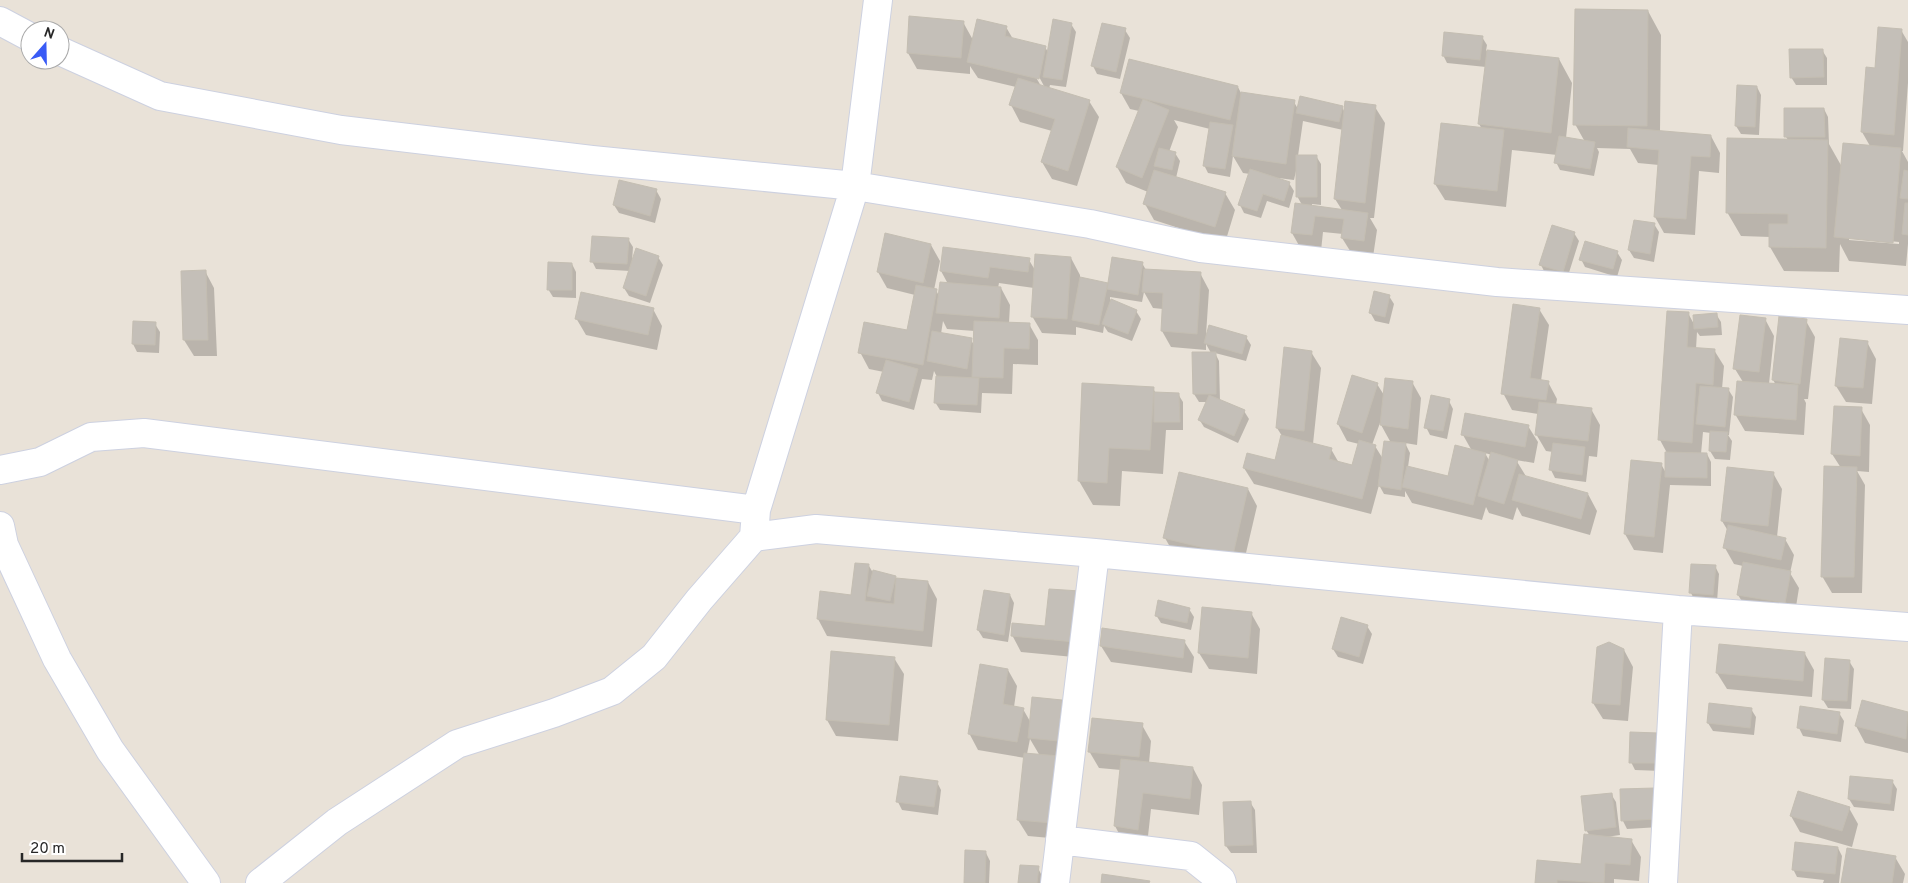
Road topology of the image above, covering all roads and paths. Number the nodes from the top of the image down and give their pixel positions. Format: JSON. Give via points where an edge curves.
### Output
{"nodes":[{"id":1,"x":878,"y":0,"type":"edge"},
{"id":2,"x":0,"y":21,"type":"edge"},
{"id":3,"x":20,"y":31,"type":"edge"},
{"id":4,"x":70,"y":56,"type":"edge"},
{"id":5,"x":855,"y":186,"type":"junction"},
{"id":6,"x":1908,"y":310,"type":"edge"},
{"id":7,"x":0,"y":470,"type":"edge"},
{"id":8,"x":756,"y":510,"type":"junction"},
{"id":9,"x":0,"y":526,"type":"edge"},
{"id":10,"x":754,"y":537,"type":"junction"},
{"id":11,"x":1095,"y":553,"type":"junction"},
{"id":12,"x":1678,"y":610,"type":"junction"},
{"id":13,"x":1908,"y":626,"type":"edge"},
{"id":14,"x":1060,"y":840,"type":"junction"},
{"id":15,"x":206,"y":883,"type":"edge"},
{"id":16,"x":260,"y":883,"type":"edge"},
{"id":17,"x":1055,"y":883,"type":"edge"},
{"id":18,"x":1222,"y":883,"type":"edge"},
{"id":19,"x":1663,"y":883,"type":"edge"}],
"edges":[{"from":1,"to":5,"type":"street"},
{"from":2,"to":3,"type":"street"},
{"from":4,"to":5,"type":"street","via":[[160,96],[341,130],[592,160]]},
{"from":5,"to":6,"type":"street","via":[[1090,224],[1201,248],[1497,282]]},
{"from":5,"to":8,"type":"street"},
{"from":7,"to":8,"type":"street","via":[[40,462],[91,437],[144,433]]},
{"from":8,"to":10,"type":"street"},
{"from":9,"to":15,"type":"street","via":[[4,545],[57,659],[110,750]]},
{"from":10,"to":11,"type":"street","via":[[816,529]]},
{"from":10,"to":16,"type":"street","via":[[654,657],[612,691],[458,744],[337,822]]},
{"from":11,"to":12,"type":"street"},
{"from":11,"to":14,"type":"street"},
{"from":12,"to":13,"type":"street"},
{"from":12,"to":19,"type":"street"},
{"from":14,"to":17,"type":"street"},
{"from":14,"to":18,"type":"street","via":[[1191,856]]}]}
